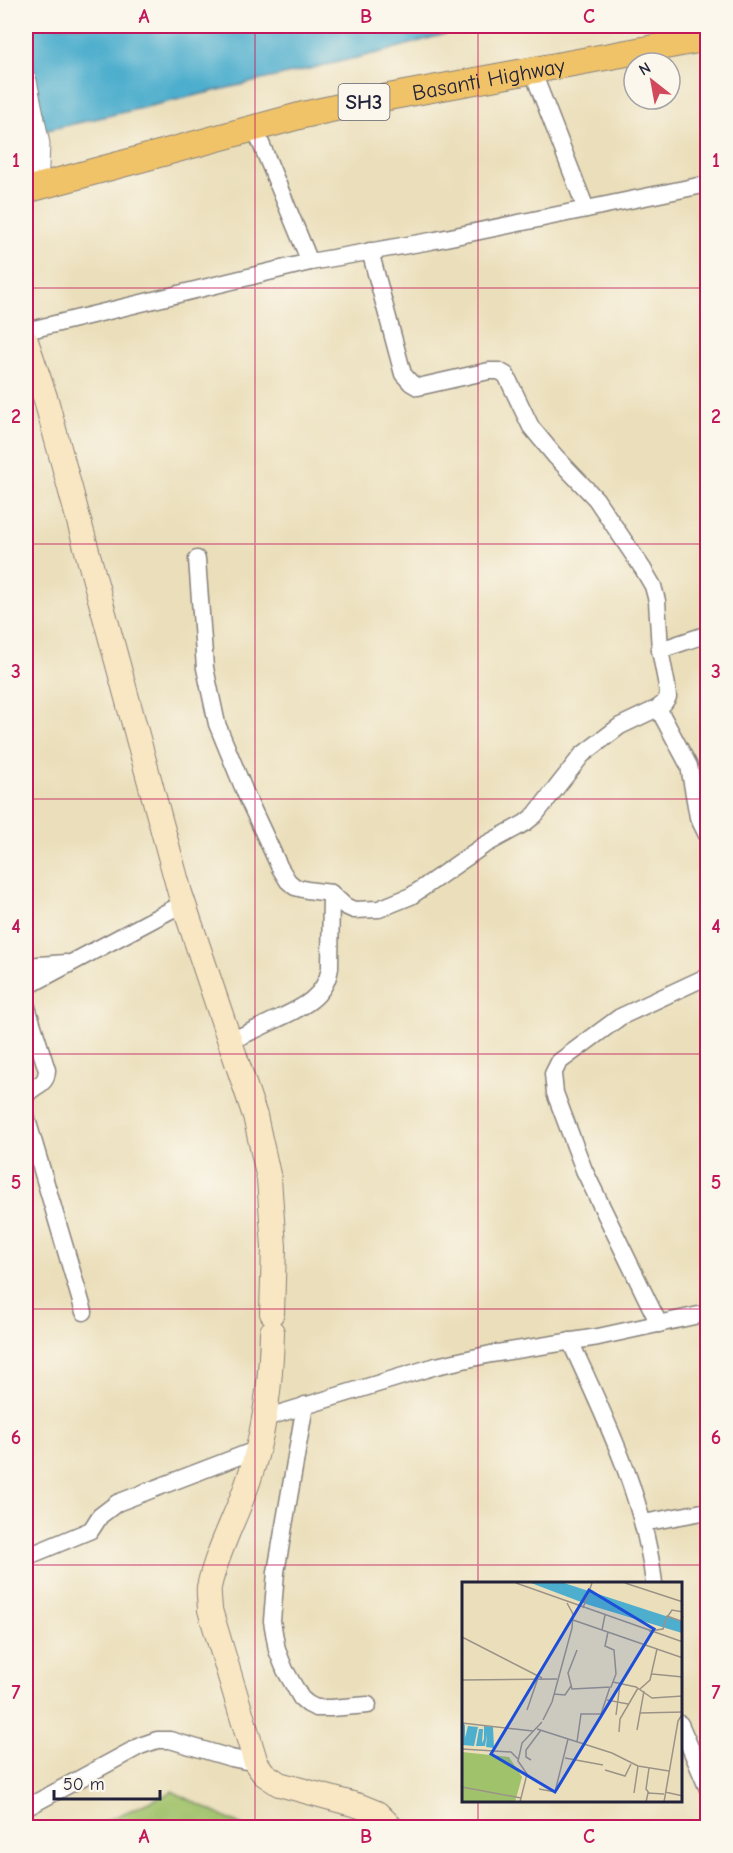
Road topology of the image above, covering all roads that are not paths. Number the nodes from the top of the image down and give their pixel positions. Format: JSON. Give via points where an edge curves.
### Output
{"nodes":[{"id":1,"x":708,"y":38,"type":"edge"},
{"id":2,"x":532,"y":70,"type":"junction"},
{"id":3,"x":26,"y":81,"type":"edge"},
{"id":4,"x":255,"y":129,"type":"junction"},
{"id":5,"x":708,"y":184,"type":"edge"},
{"id":6,"x":31,"y":189,"type":"edge"},
{"id":7,"x":586,"y":209,"type":"junction"},
{"id":8,"x":370,"y":251,"type":"junction"},
{"id":9,"x":310,"y":262,"type":"junction"},
{"id":10,"x":26,"y":331,"type":"edge"},
{"id":11,"x":26,"y":341,"type":"edge"},
{"id":12,"x":196,"y":559,"type":"dead end"},
{"id":13,"x":708,"y":634,"type":"edge"},
{"id":14,"x":660,"y":650,"type":"junction"},
{"id":15,"x":658,"y":708,"type":"junction"},
{"id":16,"x":704,"y":820,"type":"edge"},
{"id":17,"x":708,"y":837,"type":"edge"},
{"id":18,"x":331,"y":893,"type":"junction"},
{"id":19,"x":184,"y":903,"type":"junction"},
{"id":20,"x":73,"y":962,"type":"junction"},
{"id":21,"x":26,"y":966,"type":"edge"},
{"id":22,"x":708,"y":976,"type":"edge"},
{"id":23,"x":26,"y":987,"type":"edge"},
{"id":24,"x":26,"y":1004,"type":"edge"},
{"id":25,"x":230,"y":1041,"type":"junction"},
{"id":26,"x":26,"y":1096,"type":"edge"},
{"id":27,"x":26,"y":1116,"type":"edge"},
{"id":28,"x":84,"y":1312,"type":"dead end"},
{"id":29,"x":708,"y":1313,"type":"edge"},
{"id":30,"x":659,"y":1324,"type":"junction"},
{"id":31,"x":570,"y":1341,"type":"junction"},
{"id":32,"x":305,"y":1406,"type":"junction"},
{"id":33,"x":265,"y":1418,"type":"junction"},
{"id":34,"x":258,"y":1449,"type":"junction"},
{"id":35,"x":708,"y":1511,"type":"edge"},
{"id":36,"x":643,"y":1522,"type":"junction"},
{"id":37,"x":26,"y":1557,"type":"edge"},
{"id":38,"x":654,"y":1582,"type":"edge"},
{"id":39,"x":368,"y":1705,"type":"dead end"},
{"id":40,"x":682,"y":1726,"type":"edge"},
{"id":41,"x":256,"y":1763,"type":"junction"},
{"id":42,"x":708,"y":1789,"type":"edge"},
{"id":43,"x":26,"y":1808,"type":"edge"},
{"id":44,"x":392,"y":1827,"type":"edge"}],
"edges":[{"from":1,"to":2,"type":"main road","name":"Basanti Highway","number":"SH3"},
{"from":2,"to":4,"type":"main road","name":"Basanti Highway","number":"SH3","via":[[372,100]]},
{"from":2,"to":7,"type":"street"},
{"from":3,"to":6,"type":"street","via":[[39,144]]},
{"from":4,"to":6,"type":"main road","name":"Basanti Highway","number":"SH3"},
{"from":4,"to":9,"type":"street"},
{"from":5,"to":7,"type":"street"},
{"from":7,"to":8,"type":"street"},
{"from":8,"to":9,"type":"street"},
{"from":8,"to":14,"type":"street","via":[[403,374],[418,387],[489,371],[506,375],[531,427],[596,499],[653,586]]},
{"from":9,"to":10,"type":"street"},
{"from":11,"to":19,"type":"main road","via":[[46,400]]},
{"from":12,"to":18,"type":"street","via":[[206,668],[217,724],[279,868],[295,887]]},
{"from":13,"to":14,"type":"street"},
{"from":14,"to":15,"type":"street","via":[[668,697]]},
{"from":15,"to":16,"type":"street","via":[[689,766]]},
{"from":15,"to":18,"type":"street","via":[[620,726],[582,755],[525,823],[483,846],[411,896],[379,909],[354,910]]},
{"from":16,"to":17,"type":"street"},
{"from":18,"to":25,"type":"street","via":[[330,968],[320,992],[304,1007]]},
{"from":19,"to":20,"type":"street"},
{"from":19,"to":25,"type":"main road"},
{"from":20,"to":21,"type":"street"},
{"from":20,"to":23,"type":"street"},
{"from":22,"to":30,"type":"street","via":[[620,1017],[559,1062],[553,1074],[555,1093],[584,1170]]},
{"from":24,"to":26,"type":"street","via":[[47,1070],[43,1083],[34,1086]]},
{"from":25,"to":33,"type":"main road","via":[[255,1116],[269,1179],[274,1246]]},
{"from":27,"to":28,"type":"street"},
{"from":29,"to":30,"type":"street"},
{"from":30,"to":31,"type":"street"},
{"from":31,"to":32,"type":"street","via":[[436,1366]]},
{"from":31,"to":36,"type":"street","via":[[603,1412]]},
{"from":32,"to":33,"type":"street"},
{"from":32,"to":39,"type":"street","via":[[276,1572],[272,1620],[277,1650],[301,1698],[308,1704],[316,1708]]},
{"from":33,"to":34,"type":"main road"},
{"from":34,"to":37,"type":"street","via":[[117,1503],[100,1516],[91,1530]]},
{"from":34,"to":41,"type":"main road","via":[[209,1589],[210,1610]]},
{"from":35,"to":36,"type":"street"},
{"from":36,"to":38,"type":"street"},
{"from":40,"to":42,"type":"street"},
{"from":41,"to":43,"type":"street","via":[[157,1740]]},
{"from":41,"to":44,"type":"main road","via":[[279,1784],[360,1806],[377,1813]]}]}
